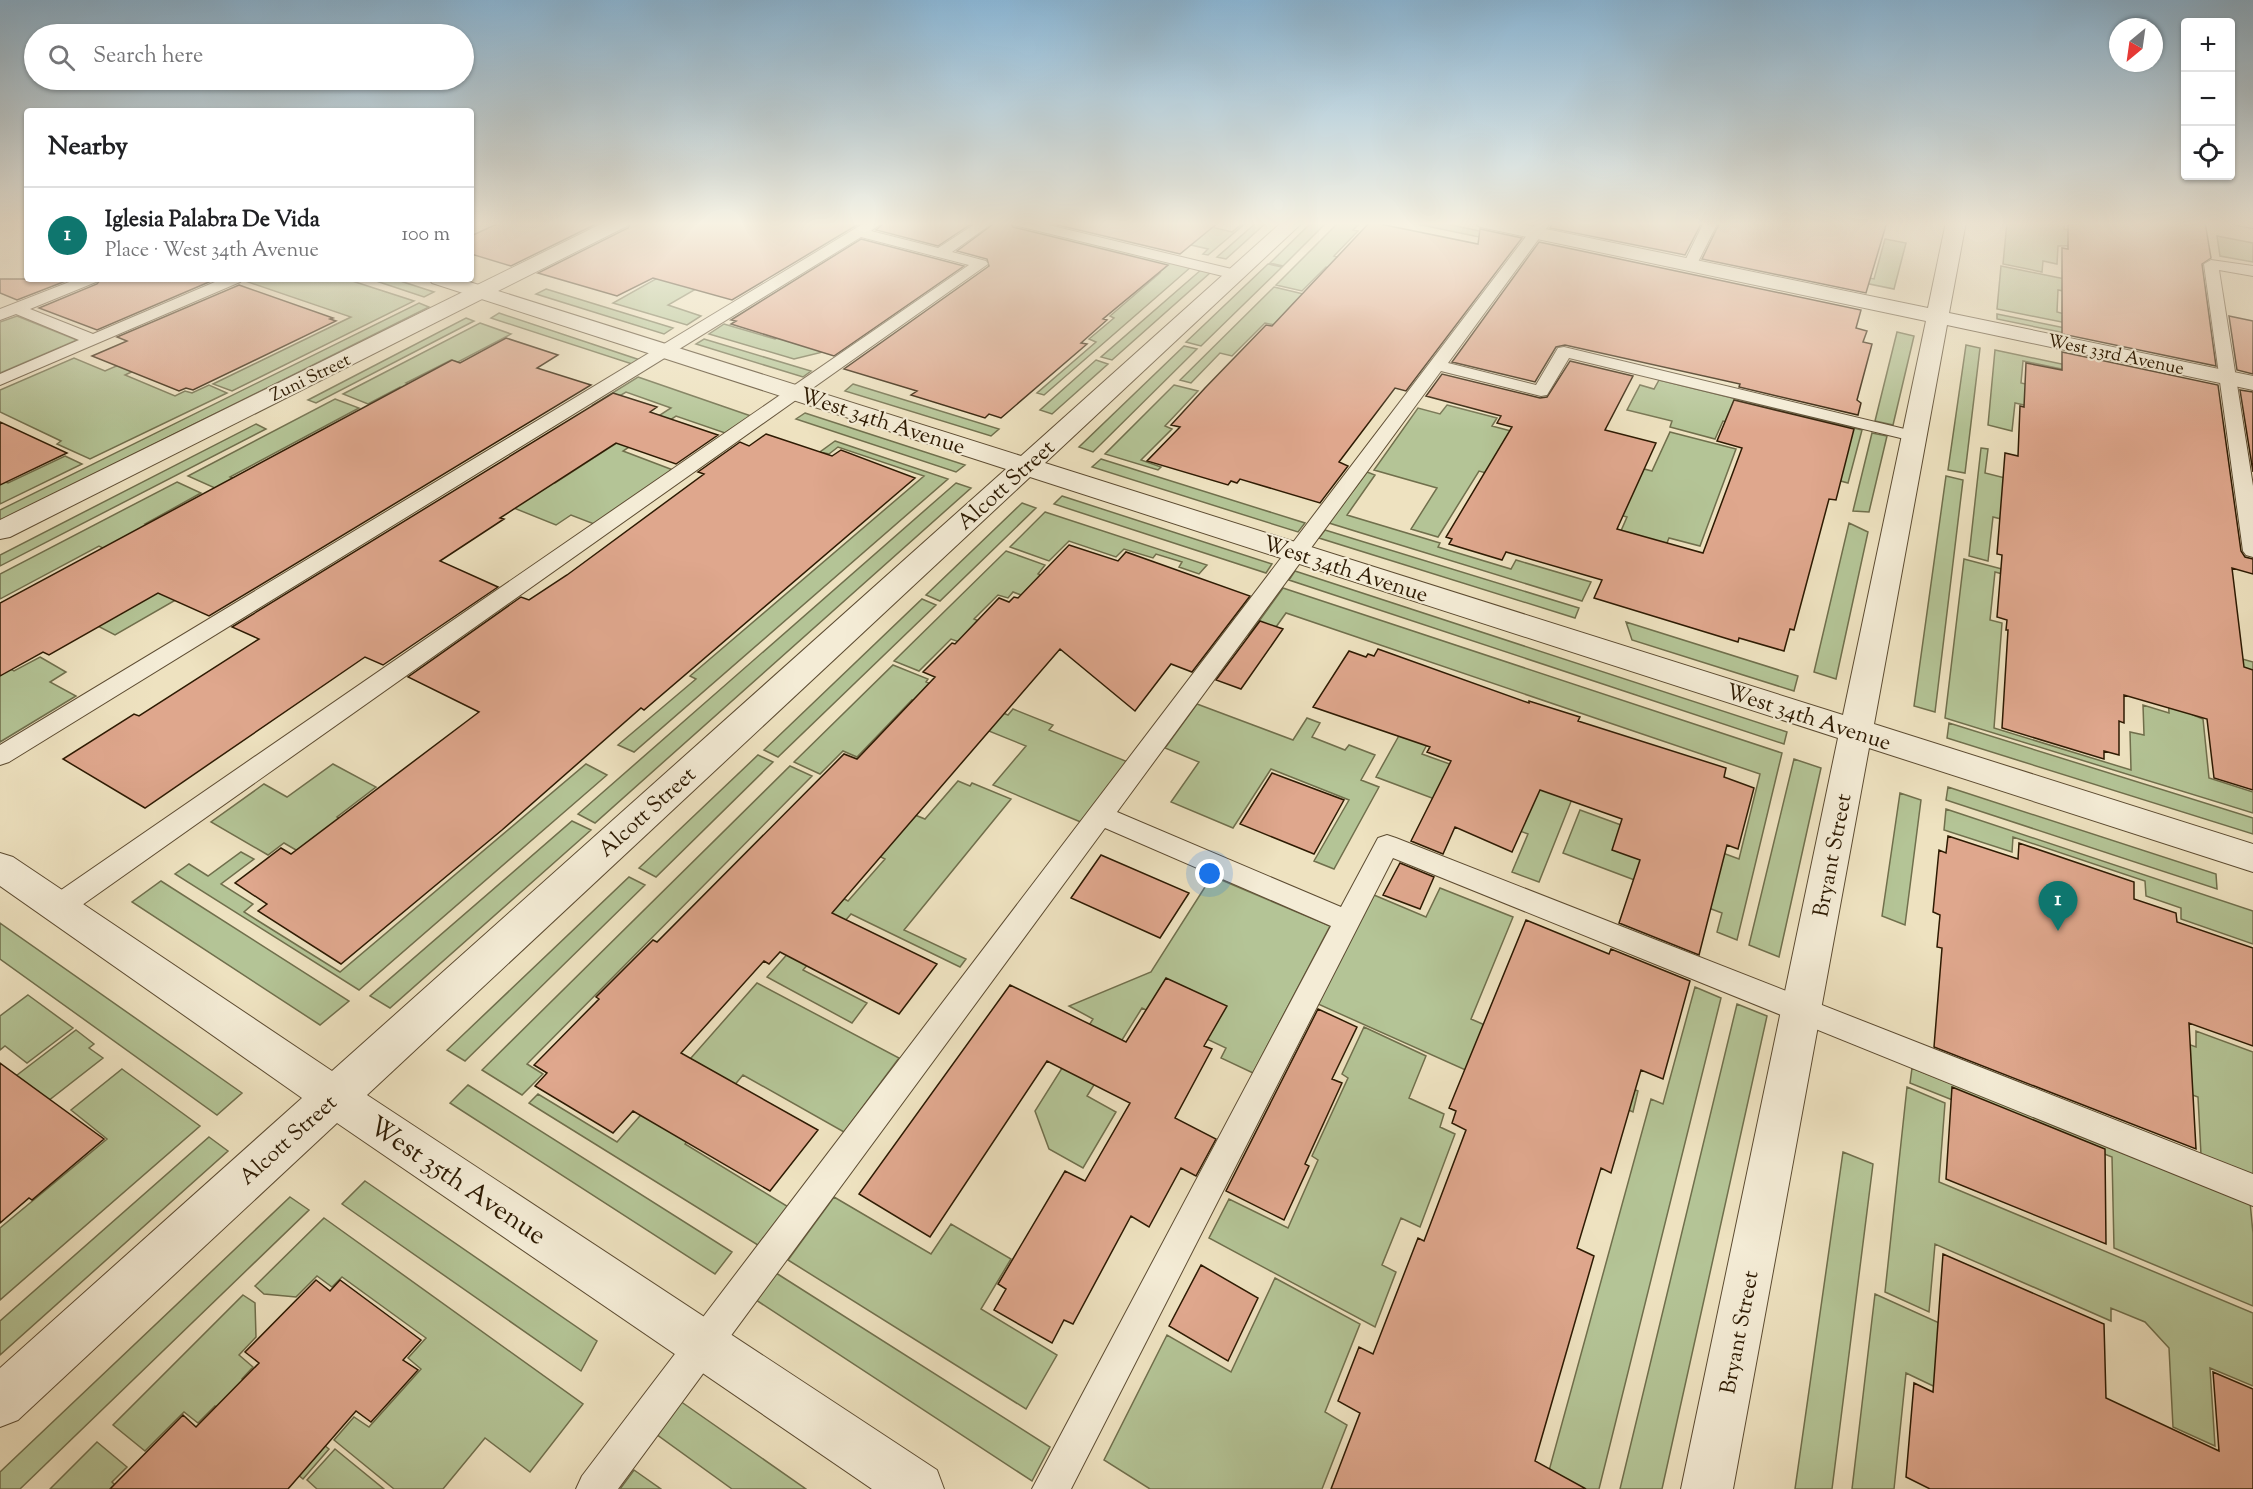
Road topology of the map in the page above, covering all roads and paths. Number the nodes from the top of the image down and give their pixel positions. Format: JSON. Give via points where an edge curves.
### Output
{"nodes":[{"id":1,"x":60,"y":291,"type":"edge"},
{"id":2,"x":206,"y":291,"type":"edge"},
{"id":3,"x":762,"y":291,"type":"edge"},
{"id":4,"x":942,"y":291,"type":"edge"},
{"id":5,"x":1216,"y":291,"type":"edge"},
{"id":6,"x":1492,"y":291,"type":"edge"},
{"id":7,"x":1816,"y":291,"type":"edge"},
{"id":8,"x":1943,"y":291,"type":"edge"},
{"id":9,"x":2215,"y":291,"type":"edge"},
{"id":10,"x":480,"y":292,"type":"joint"},
{"id":11,"x":17,"y":309,"type":"junction"},
{"id":12,"x":0,"y":315,"type":"edge"},
{"id":13,"x":1938,"y":317,"type":"junction"},
{"id":14,"x":94,"y":340,"type":"junction"},
{"id":15,"x":665,"y":351,"type":"junction"},
{"id":16,"x":1437,"y":365,"type":"junction"},
{"id":17,"x":2227,"y":377,"type":"junction"},
{"id":18,"x":0,"y":380,"type":"edge"},
{"id":19,"x":2253,"y":382,"type":"edge"},
{"id":20,"x":796,"y":393,"type":"junction"},
{"id":21,"x":1913,"y":436,"type":"junction"},
{"id":22,"x":1025,"y":466,"type":"junction"},
{"id":23,"x":2251,"y":523,"type":"edge"},
{"id":24,"x":0,"y":531,"type":"edge"},
{"id":25,"x":2253,"y":551,"type":"edge"},
{"id":26,"x":1296,"y":552,"type":"junction"},
{"id":27,"x":1856,"y":731,"type":"junction"},
{"id":28,"x":0,"y":756,"type":"edge"},
{"id":29,"x":1100,"y":815,"type":"junction"},
{"id":30,"x":2253,"y":858,"type":"edge"},
{"id":31,"x":0,"y":867,"type":"edge"},
{"id":32,"x":58,"y":907,"type":"junction"},
{"id":33,"x":1347,"y":921,"type":"junction"},
{"id":34,"x":1801,"y":1009,"type":"junction"},
{"id":35,"x":333,"y":1097,"type":"junction"},
{"id":36,"x":2253,"y":1190,"type":"edge"},
{"id":37,"x":704,"y":1345,"type":"junction"},
{"id":38,"x":0,"y":1402,"type":"edge"},
{"id":39,"x":595,"y":1489,"type":"edge"},
{"id":40,"x":918,"y":1489,"type":"edge"},
{"id":41,"x":1051,"y":1489,"type":"edge"},
{"id":42,"x":1707,"y":1489,"type":"edge"}],
"edges":[{"from":1,"to":11,"type":"lane"},
{"from":2,"to":14,"type":"lane"},
{"from":3,"to":15,"type":"lane"},
{"from":4,"to":20,"type":"lane"},
{"from":5,"to":22,"type":"street","name":"Alcott Street"},
{"from":6,"to":16,"type":"lane"},
{"from":7,"to":13,"type":"street","name":"West 33rd Avenue"},
{"from":8,"to":13,"type":"street","name":"Bryant Street"},
{"from":9,"to":17,"type":"lane"},
{"from":10,"to":15,"type":"street","name":"West 34th Avenue"},
{"from":10,"to":24,"type":"street","name":"Zuni Street"},
{"from":11,"to":12,"type":"lane"},
{"from":11,"to":14,"type":"lane"},
{"from":13,"to":17,"type":"street","name":"West 33rd Avenue"},
{"from":13,"to":21,"type":"street","name":"Bryant Street"},
{"from":14,"to":18,"type":"lane"},
{"from":15,"to":20,"type":"street","name":"West 34th Avenue"},
{"from":15,"to":28,"type":"lane"},
{"from":16,"to":21,"type":"lane","via":[[1541,391],[1564,352]]},
{"from":16,"to":26,"type":"lane"},
{"from":17,"to":19,"type":"street","name":"West 33rd Avenue"},
{"from":17,"to":23,"type":"lane"},
{"from":20,"to":22,"type":"street","name":"West 34th Avenue"},
{"from":20,"to":32,"type":"lane"},
{"from":21,"to":27,"type":"street","name":"Bryant Street"},
{"from":22,"to":26,"type":"street","name":"West 34th Avenue"},
{"from":22,"to":35,"type":"street","name":"Alcott Street"},
{"from":23,"to":25,"type":"lane"},
{"from":26,"to":27,"type":"street","name":"West 34th Avenue"},
{"from":26,"to":29,"type":"lane"},
{"from":27,"to":30,"type":"street","name":"West 34th Avenue"},
{"from":27,"to":34,"type":"street","name":"Bryant Street"},
{"from":29,"to":33,"type":"lane"},
{"from":29,"to":37,"type":"lane"},
{"from":31,"to":32,"type":"street","name":"West 35th Avenue"},
{"from":32,"to":35,"type":"street","name":"West 35th Avenue"},
{"from":33,"to":34,"type":"lane","via":[[1388,845]]},
{"from":33,"to":41,"type":"lane"},
{"from":34,"to":36,"type":"lane"},
{"from":34,"to":42,"type":"street","name":"Bryant Street"},
{"from":35,"to":37,"type":"street","name":"West 35th Avenue"},
{"from":35,"to":38,"type":"street","name":"Alcott Street"},
{"from":37,"to":39,"type":"lane"},
{"from":37,"to":40,"type":"street","name":"West 35th Avenue"}]}
